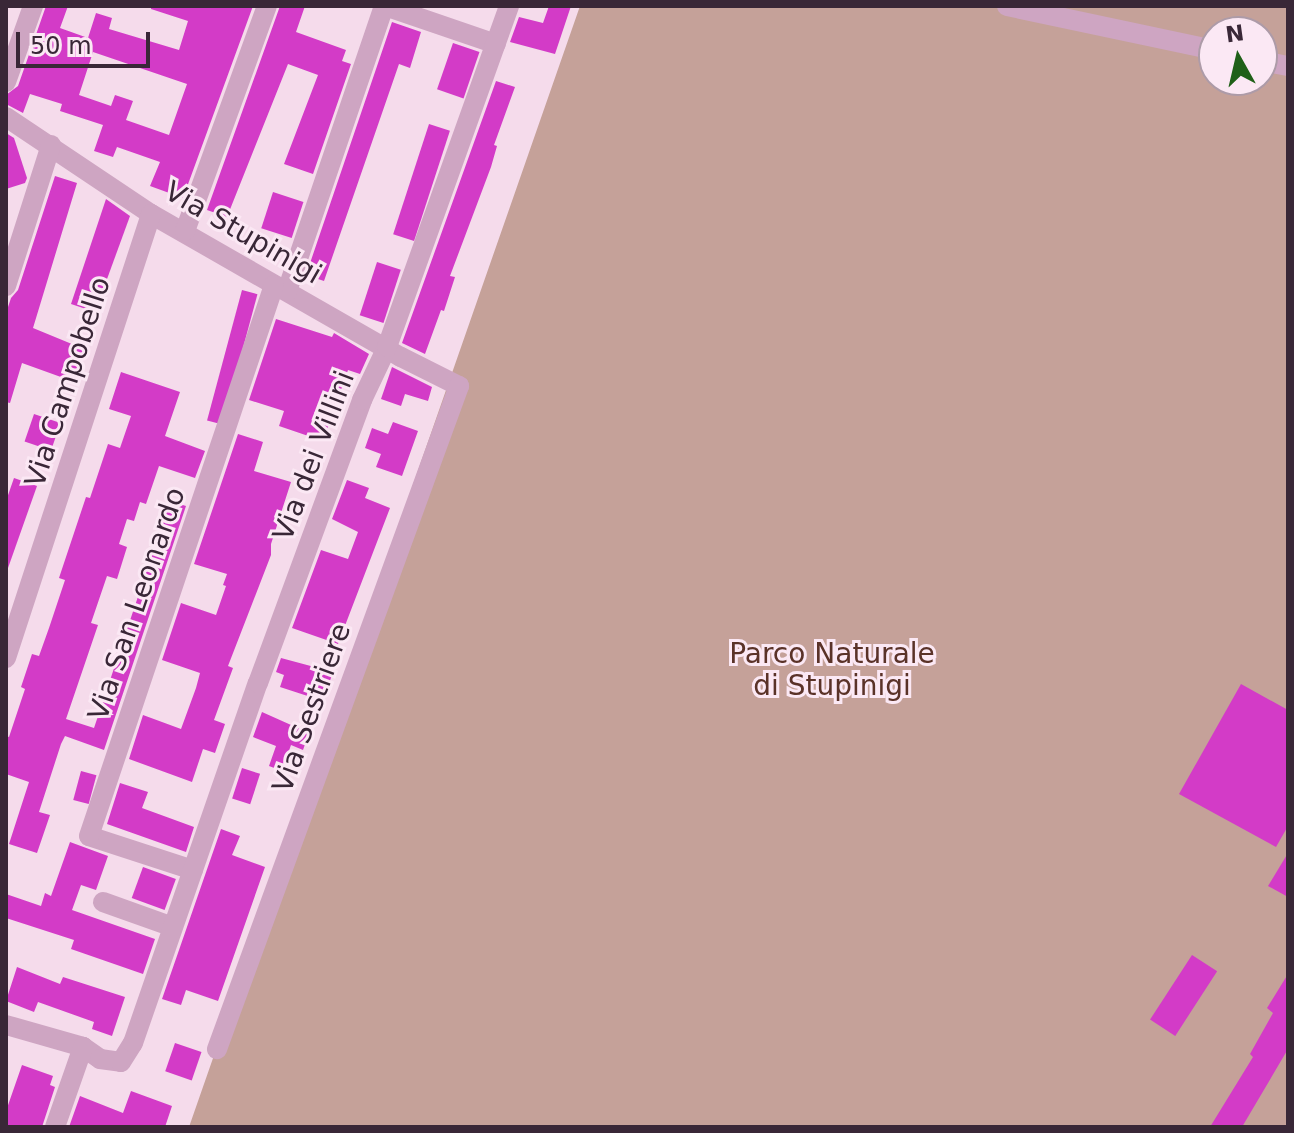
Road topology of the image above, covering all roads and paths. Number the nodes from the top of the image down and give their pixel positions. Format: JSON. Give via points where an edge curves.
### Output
{"nodes":[{"id":1,"x":33,"y":6,"type":"edge"},
{"id":2,"x":267,"y":6,"type":"edge"},
{"id":3,"x":385,"y":6,"type":"edge"},
{"id":4,"x":509,"y":6,"type":"edge"},
{"id":5,"x":1007,"y":6,"type":"edge"},
{"id":6,"x":496,"y":44,"type":"junction"},
{"id":7,"x":1198,"y":47,"type":"edge"},
{"id":8,"x":6,"y":82,"type":"edge"},
{"id":9,"x":6,"y":117,"type":"edge"},
{"id":10,"x":51,"y":145,"type":"junction"},
{"id":11,"x":151,"y":214,"type":"junction"},
{"id":12,"x":185,"y":231,"type":"junction"},
{"id":13,"x":6,"y":286,"type":"edge"},
{"id":14,"x":280,"y":288,"type":"junction"},
{"id":15,"x":387,"y":347,"type":"junction"},
{"id":16,"x":459,"y":386,"type":"joint"},
{"id":17,"x":6,"y":658,"type":"edge"},
{"id":18,"x":193,"y":870,"type":"junction"},
{"id":19,"x":103,"y":902,"type":"dead end"},
{"id":20,"x":173,"y":927,"type":"junction"},
{"id":21,"x":6,"y":1025,"type":"edge"},
{"id":22,"x":217,"y":1049,"type":"dead end"},
{"id":23,"x":91,"y":1053,"type":"junction"},
{"id":24,"x":55,"y":1127,"type":"edge"}],
"edges":[{"from":1,"to":8,"type":"street"},
{"from":2,"to":12,"type":"street"},
{"from":3,"to":6,"type":"street"},
{"from":3,"to":14,"type":"street"},
{"from":4,"to":6,"type":"street","name":"Via dei Villini"},
{"from":5,"to":7,"type":"street"},
{"from":6,"to":15,"type":"street","name":"Via dei Villini"},
{"from":9,"to":10,"type":"street","name":"Via Stupinigi"},
{"from":10,"to":11,"type":"street","name":"Via Stupinigi"},
{"from":10,"to":13,"type":"street"},
{"from":11,"to":12,"type":"street","name":"Via Stupinigi"},
{"from":11,"to":17,"type":"street","name":"Via Campobello"},
{"from":12,"to":14,"type":"street","name":"Via Stupinigi"},
{"from":14,"to":15,"type":"street","name":"Via Stupinigi"},
{"from":14,"to":18,"type":"street","name":"Via San Leonardo","via":[[89,836]]},
{"from":15,"to":16,"type":"street","name":"Via Stupinigi"},
{"from":15,"to":18,"type":"street","name":"Via dei Villini","via":[[362,400]]},
{"from":16,"to":22,"type":"street","name":"Via Sestriere"},
{"from":18,"to":20,"type":"street","name":"Via dei Villini"},
{"from":19,"to":20,"type":"street"},
{"from":20,"to":23,"type":"street","name":"Via dei Villini","via":[[133,1043],[121,1062]]},
{"from":21,"to":23,"type":"street"},
{"from":23,"to":24,"type":"street"}]}
